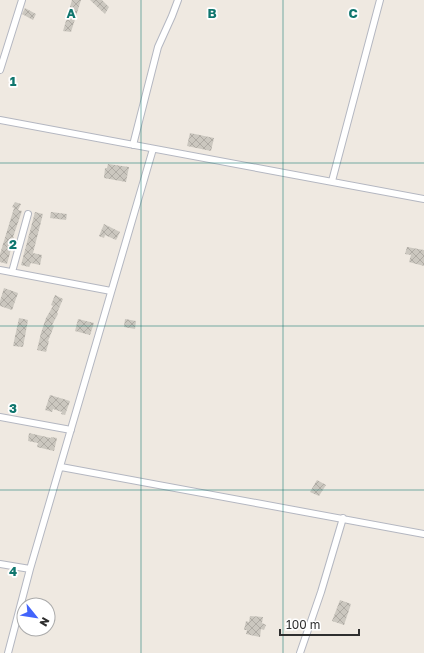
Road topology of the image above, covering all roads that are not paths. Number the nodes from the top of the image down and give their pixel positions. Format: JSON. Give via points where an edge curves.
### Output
{"nodes":[{"id":1,"x":22,"y":0,"type":"edge"},
{"id":2,"x":178,"y":0,"type":"edge"},
{"id":3,"x":380,"y":0,"type":"edge"},
{"id":4,"x":0,"y":70,"type":"edge"},
{"id":5,"x":0,"y":120,"type":"edge"},
{"id":6,"x":133,"y":145,"type":"junction"},
{"id":7,"x":153,"y":149,"type":"junction"},
{"id":8,"x":332,"y":181,"type":"junction"},
{"id":9,"x":424,"y":199,"type":"edge"},
{"id":10,"x":28,"y":214,"type":"dead end"},
{"id":11,"x":0,"y":270,"type":"edge"},
{"id":12,"x":12,"y":272,"type":"junction"},
{"id":13,"x":111,"y":291,"type":"junction"},
{"id":14,"x":0,"y":417,"type":"edge"},
{"id":15,"x":71,"y":430,"type":"junction"},
{"id":16,"x":61,"y":467,"type":"junction"},
{"id":17,"x":343,"y":518,"type":"junction"},
{"id":18,"x":424,"y":534,"type":"edge"},
{"id":19,"x":0,"y":564,"type":"edge"},
{"id":20,"x":30,"y":569,"type":"junction"},
{"id":21,"x":8,"y":653,"type":"edge"},
{"id":22,"x":300,"y":653,"type":"edge"}],
"edges":[{"from":1,"to":4,"type":"street"},
{"from":2,"to":6,"type":"street","via":[[158,47]]},
{"from":3,"to":8,"type":"street"},
{"from":5,"to":6,"type":"street"},
{"from":6,"to":7,"type":"street"},
{"from":7,"to":8,"type":"street"},
{"from":7,"to":13,"type":"street"},
{"from":8,"to":9,"type":"street"},
{"from":10,"to":12,"type":"street"},
{"from":11,"to":12,"type":"street"},
{"from":12,"to":13,"type":"street"},
{"from":13,"to":15,"type":"street"},
{"from":14,"to":15,"type":"street"},
{"from":15,"to":16,"type":"street"},
{"from":16,"to":17,"type":"street"},
{"from":16,"to":20,"type":"street"},
{"from":17,"to":18,"type":"street"},
{"from":17,"to":22,"type":"street"},
{"from":19,"to":20,"type":"street"},
{"from":20,"to":21,"type":"street"}]}
